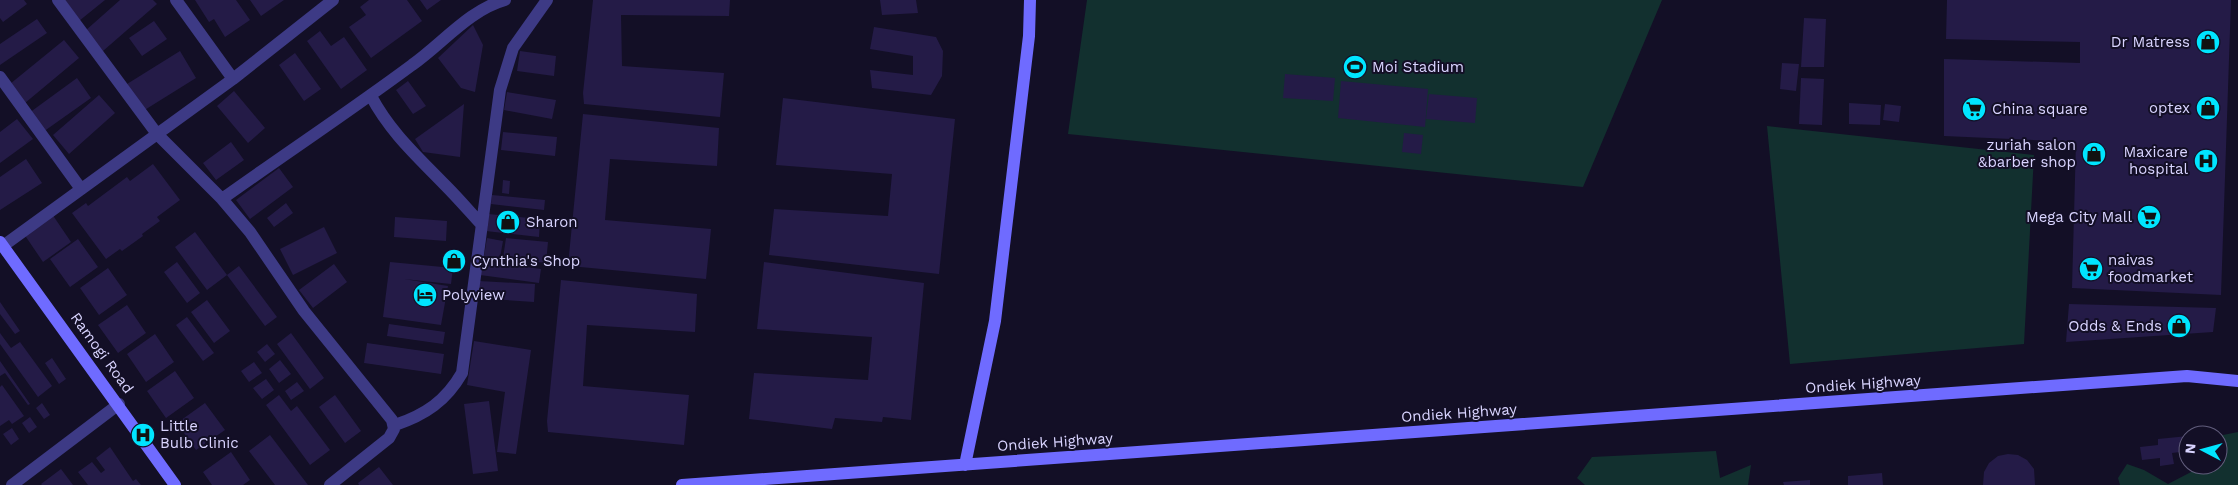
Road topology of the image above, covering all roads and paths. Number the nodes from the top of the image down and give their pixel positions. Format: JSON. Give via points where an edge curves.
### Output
{"nodes":[{"id":1,"x":58,"y":0,"type":"edge"},
{"id":2,"x":176,"y":0,"type":"edge"},
{"id":3,"x":505,"y":0,"type":"edge"},
{"id":4,"x":547,"y":0,"type":"edge"},
{"id":5,"x":1030,"y":0,"type":"edge"},
{"id":6,"x":331,"y":1,"type":"edge"},
{"id":7,"x":0,"y":77,"type":"edge"},
{"id":8,"x":233,"y":79,"type":"junction"},
{"id":9,"x":371,"y":96,"type":"junction"},
{"id":10,"x":157,"y":134,"type":"junction"},
{"id":11,"x":81,"y":189,"type":"junction"},
{"id":12,"x":222,"y":199,"type":"junction"},
{"id":13,"x":482,"y":226,"type":"junction"},
{"id":14,"x":1,"y":244,"type":"edge"},
{"id":15,"x":2238,"y":381,"type":"edge"},
{"id":16,"x":119,"y":404,"type":"junction"},
{"id":17,"x":395,"y":425,"type":"junction"},
{"id":18,"x":965,"y":465,"type":"junction"},
{"id":19,"x":12,"y":485,"type":"edge"},
{"id":20,"x":175,"y":485,"type":"edge"},
{"id":21,"x":330,"y":485,"type":"edge"},
{"id":22,"x":682,"y":485,"type":"edge"}],
"edges":[{"from":1,"to":10,"type":"street"},
{"from":2,"to":8,"type":"street"},
{"from":3,"to":9,"type":"street","via":[[476,14]]},
{"from":4,"to":13,"type":"street","via":[[512,48],[500,90]]},
{"from":5,"to":18,"type":"main road","via":[[1029,36],[995,321]]},
{"from":6,"to":8,"type":"street"},
{"from":7,"to":11,"type":"street"},
{"from":8,"to":10,"type":"street"},
{"from":9,"to":12,"type":"street"},
{"from":9,"to":13,"type":"street","via":[[403,144],[447,186]]},
{"from":10,"to":11,"type":"street"},
{"from":10,"to":12,"type":"street"},
{"from":11,"to":14,"type":"street"},
{"from":12,"to":17,"type":"street","via":[[250,232],[304,311]]},
{"from":13,"to":17,"type":"street","via":[[462,373],[451,391],[428,411]]},
{"from":14,"to":16,"type":"main road","name":"Ramogi Road"},
{"from":15,"to":18,"type":"main road","name":"Ondiek Highway","via":[[2187,376]]},
{"from":16,"to":19,"type":"street"},
{"from":16,"to":20,"type":"main road","name":"Ramogi Road"},
{"from":17,"to":21,"type":"street","via":[[389,438]]},
{"from":18,"to":22,"type":"main road","name":"Ondiek Highway"}]}
